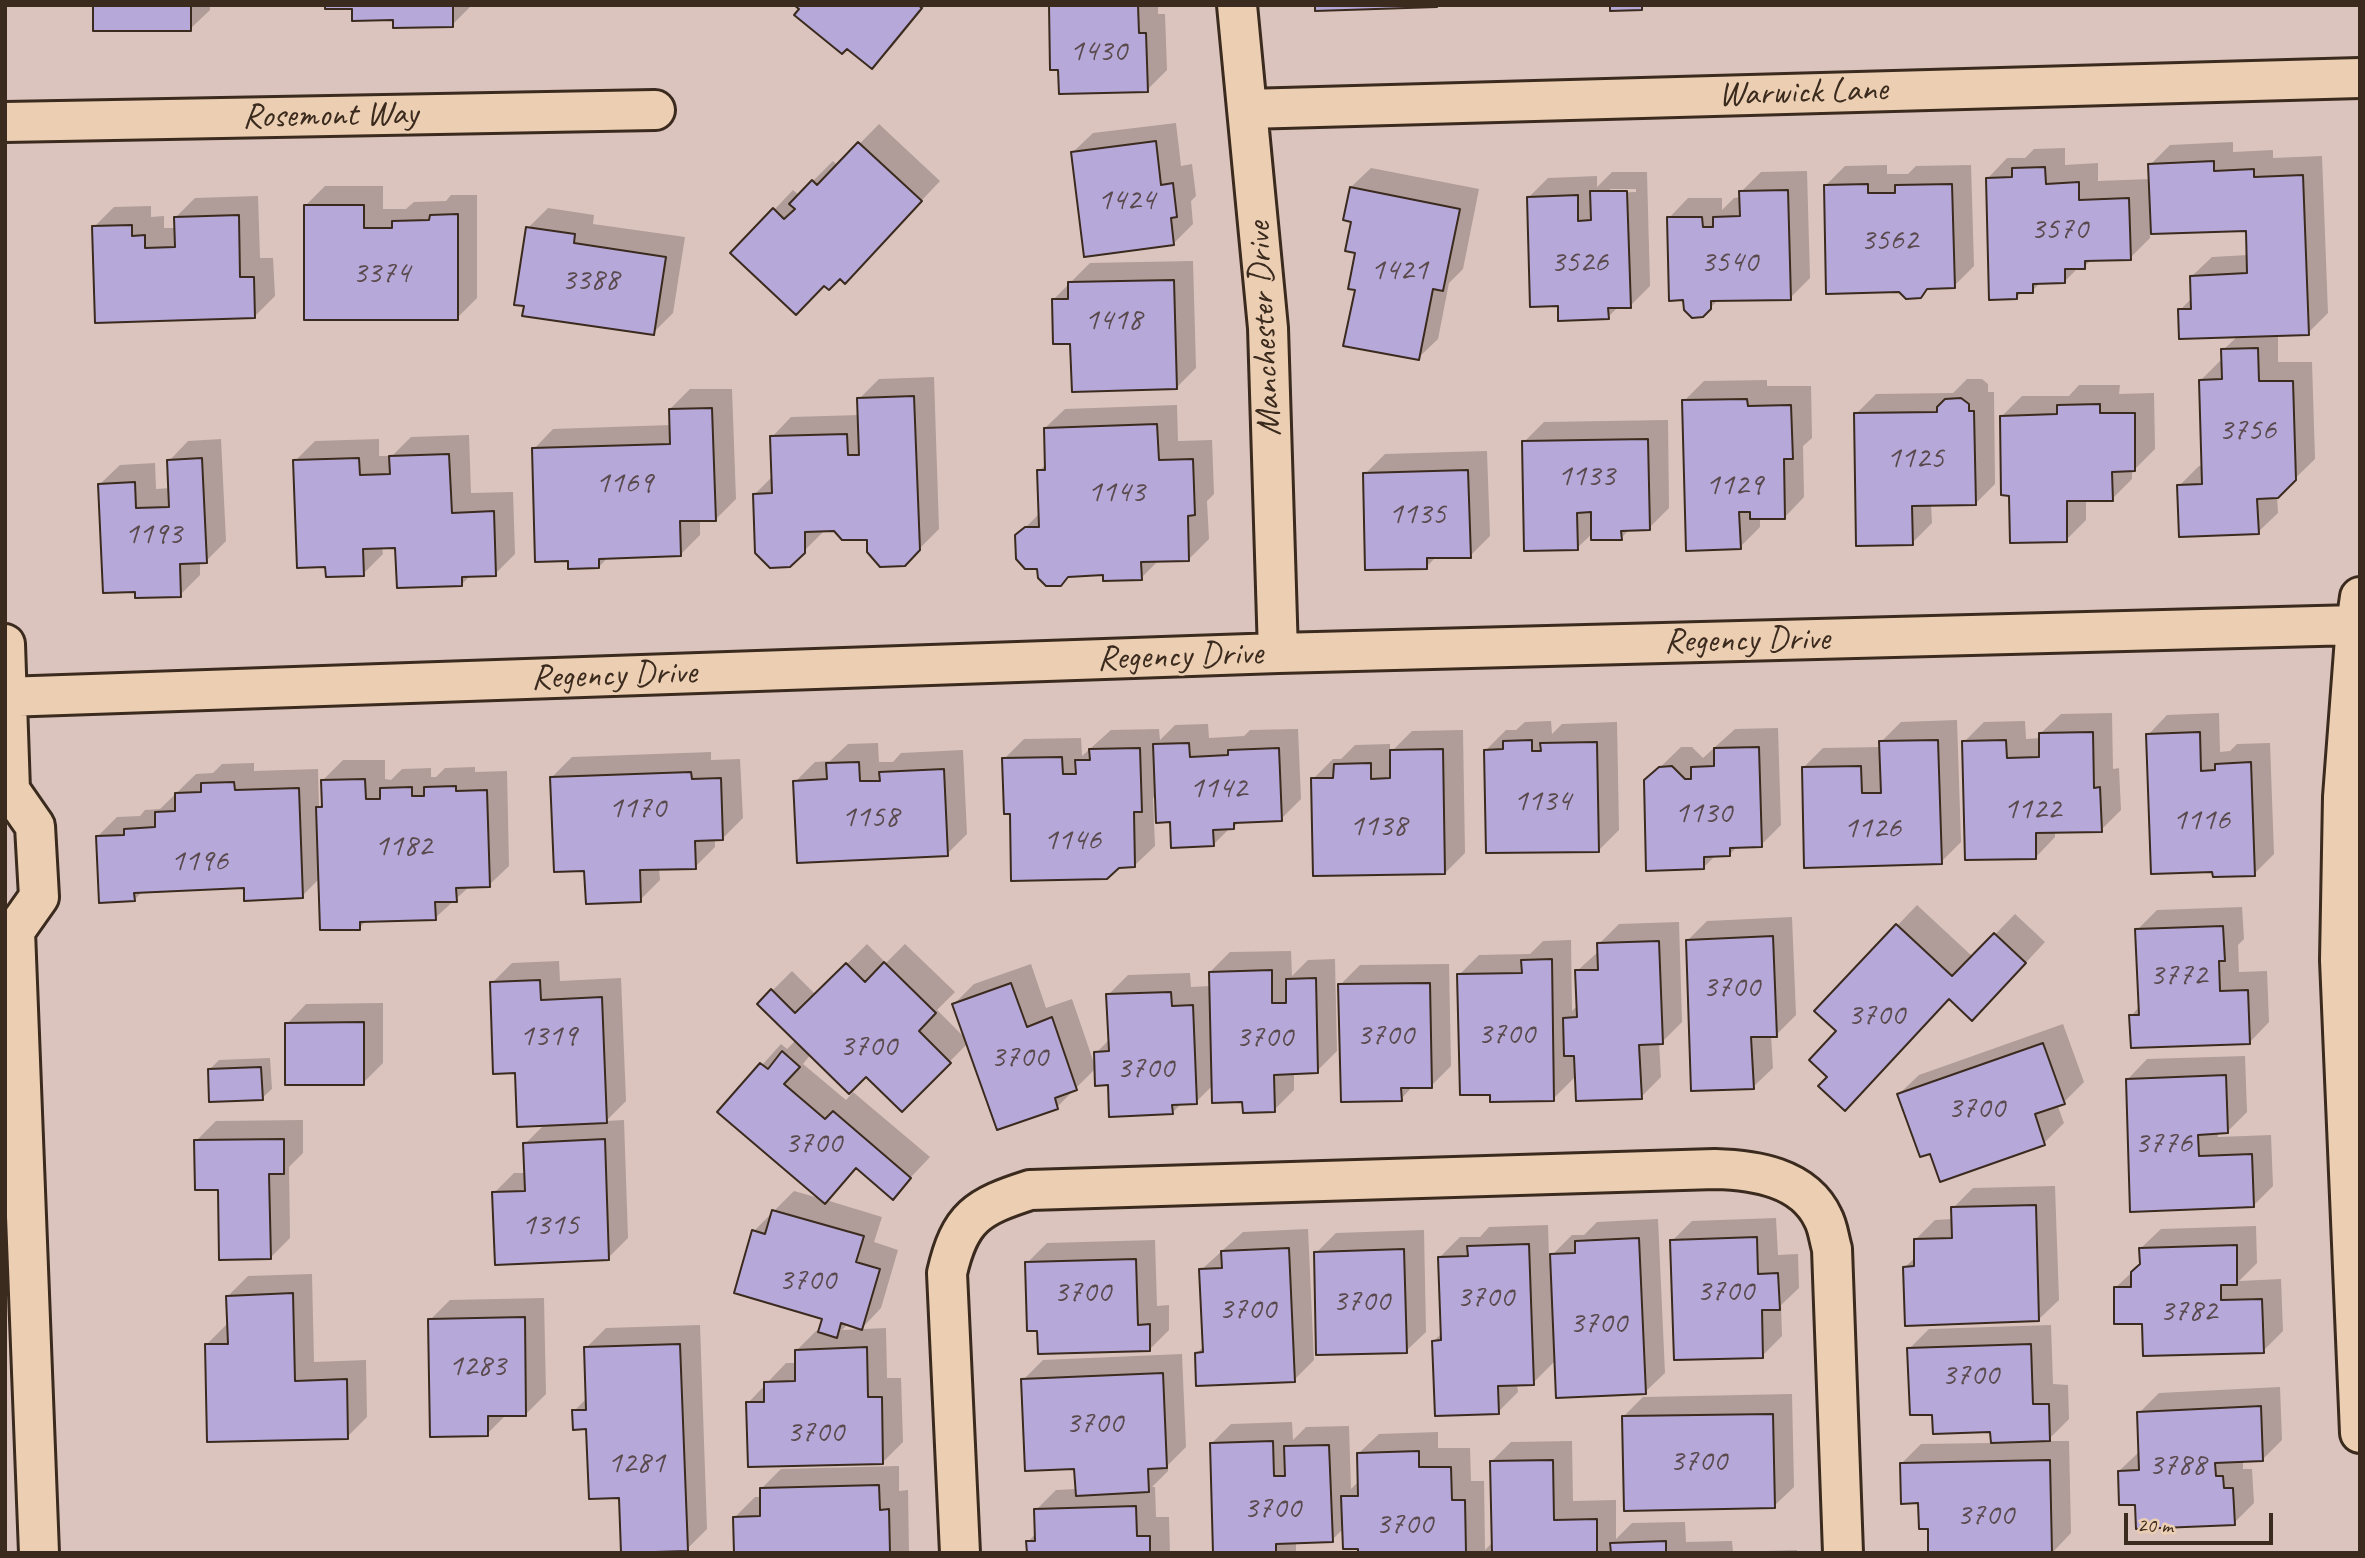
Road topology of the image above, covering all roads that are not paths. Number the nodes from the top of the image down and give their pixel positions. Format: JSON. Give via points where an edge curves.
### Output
{"nodes":[{"id":1,"x":1237,"y":5,"type":"edge"},
{"id":2,"x":2360,"y":78,"type":"edge"},
{"id":3,"x":1247,"y":109,"type":"junction"},
{"id":4,"x":655,"y":110,"type":"dead end"},
{"id":5,"x":5,"y":122,"type":"edge"},
{"id":6,"x":2358,"y":611,"type":"edge"},
{"id":7,"x":5,"y":644,"type":"edge"},
{"id":8,"x":1278,"y":653,"type":"junction"},
{"id":9,"x":6,"y":697,"type":"edge"},
{"id":10,"x":8,"y":795,"type":"edge"},
{"id":11,"x":10,"y":925,"type":"edge"},
{"id":12,"x":17,"y":1289,"type":"edge"},
{"id":13,"x":2360,"y":1433,"type":"edge"},
{"id":14,"x":39,"y":1553,"type":"edge"},
{"id":15,"x":960,"y":1553,"type":"edge"},
{"id":16,"x":1843,"y":1553,"type":"edge"}],
"edges":[{"from":1,"to":3,"type":"street","name":"Manchester Drive"},
{"from":2,"to":3,"type":"street","name":"Warwick Lane"},
{"from":3,"to":8,"type":"street","name":"Manchester Drive","via":[[1268,328]]},
{"from":4,"to":5,"type":"street","name":"Rosemont Way"},
{"from":6,"to":8,"type":"street","name":"Regency Drive"},
{"from":6,"to":13,"type":"street","via":[[2343,797],[2340,960]]},
{"from":7,"to":9,"type":"street"},
{"from":8,"to":9,"type":"street","name":"Regency Drive"},
{"from":9,"to":10,"type":"street"},
{"from":10,"to":11,"type":"street","via":[[35,826],[39,897]]},
{"from":11,"to":12,"type":"street"},
{"from":12,"to":14,"type":"street"},
{"from":15,"to":16,"type":"street","via":[[947,1273],[964,1227],[1005,1198],[1030,1190],[1715,1169],[1747,1170],[1777,1178],[1808,1197],[1823,1218],[1832,1249]]}]}
